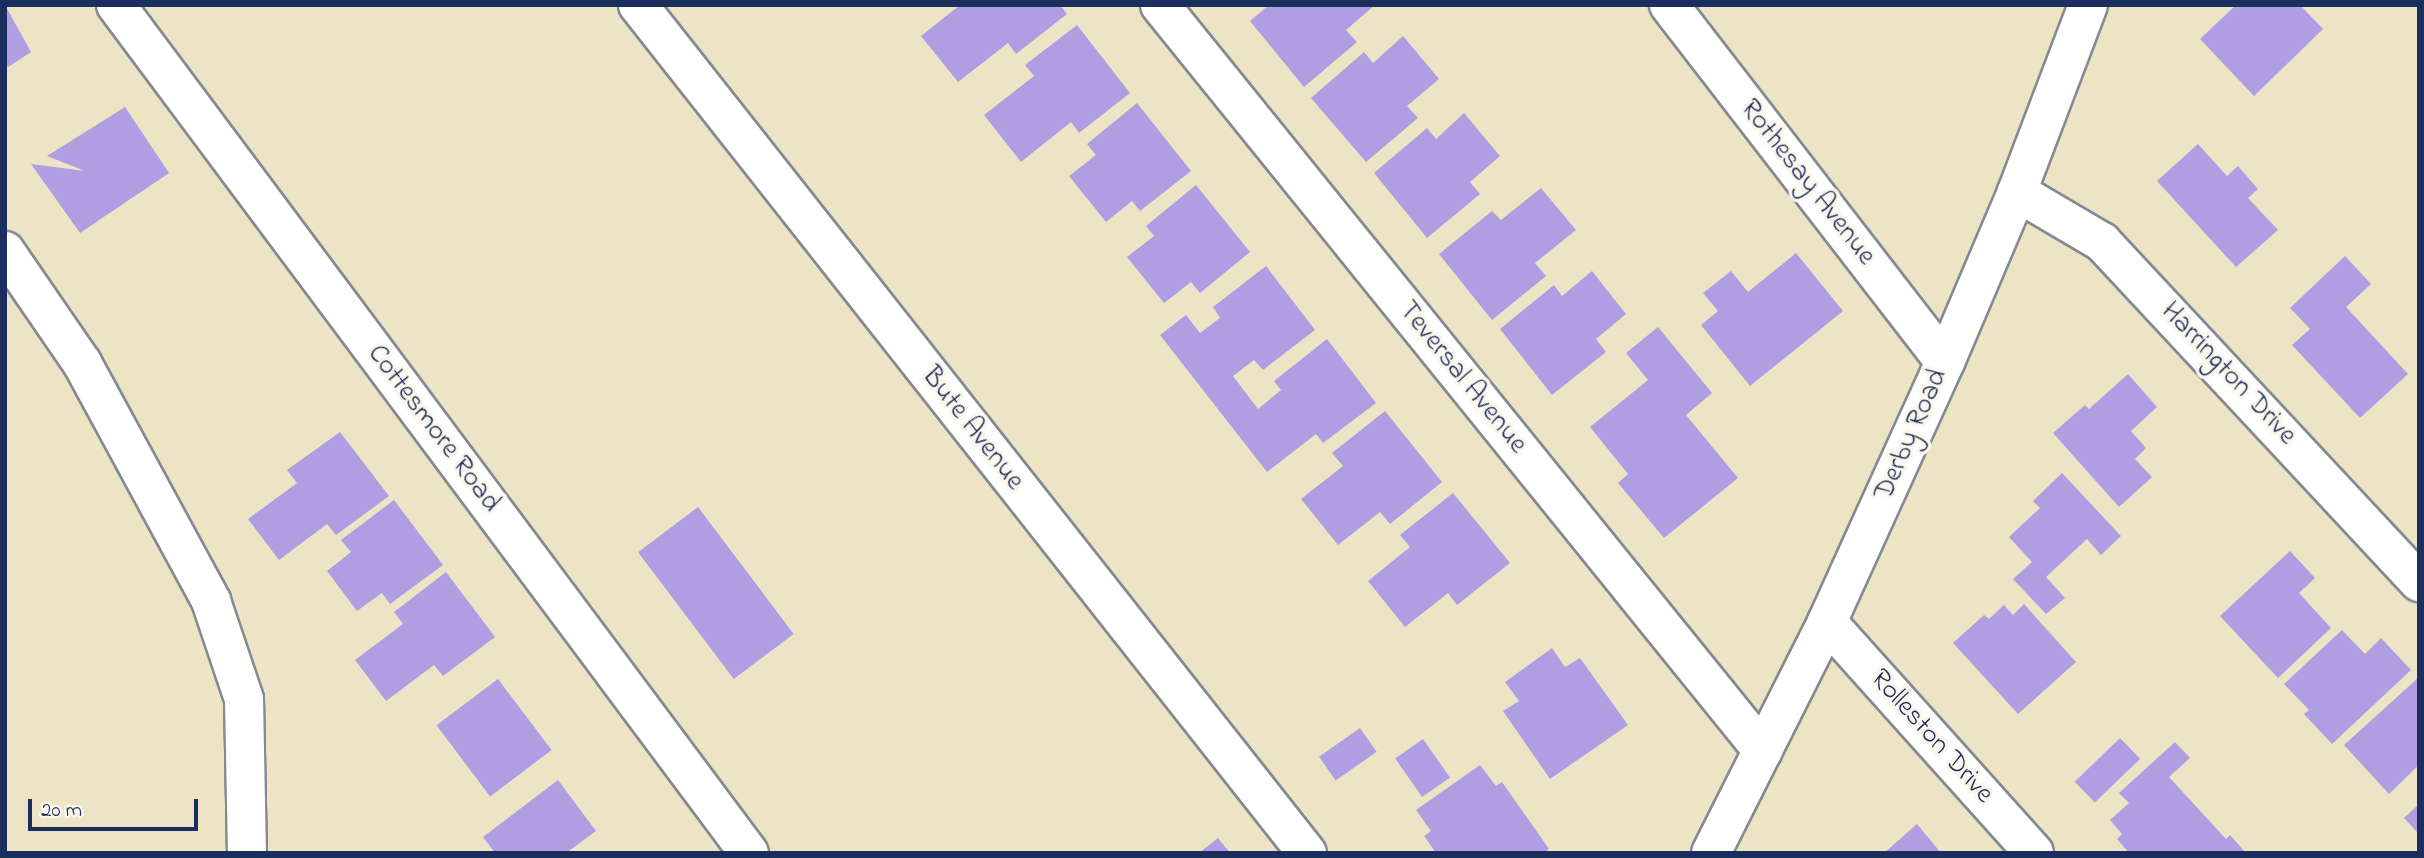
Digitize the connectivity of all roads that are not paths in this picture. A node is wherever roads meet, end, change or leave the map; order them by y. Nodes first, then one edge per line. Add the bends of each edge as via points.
1 (116, 5) edge
2 (638, 5) edge
3 (1160, 5) edge
4 (1669, 5) edge
5 (2088, 5) edge
6 (2017, 192) junction
7 (5, 251) edge
8 (1945, 362) junction
9 (2419, 582) edge
10 (1827, 622) junction
11 (1763, 751) junction
12 (247, 853) edge
13 (749, 853) edge
14 (1307, 853) edge
15 (1711, 853) edge
16 (2034, 853) edge

1 - 13 street, Cottesmore Road
2 - 14 street, Bute Avenue
3 - 11 street, Teversal Avenue
4 - 8 street, Rothesay Avenue
5 - 6 street, Derby Road
6 - 8 street, Derby Road
6 - 9 street, Harrington Drive via 2069,218 2102,242
7 - 12 street via 82,363 211,600 244,699
8 - 10 street, Derby Road
10 - 11 street, Derby Road
10 - 16 street, Rolleston Drive
11 - 15 street, Derby Road

